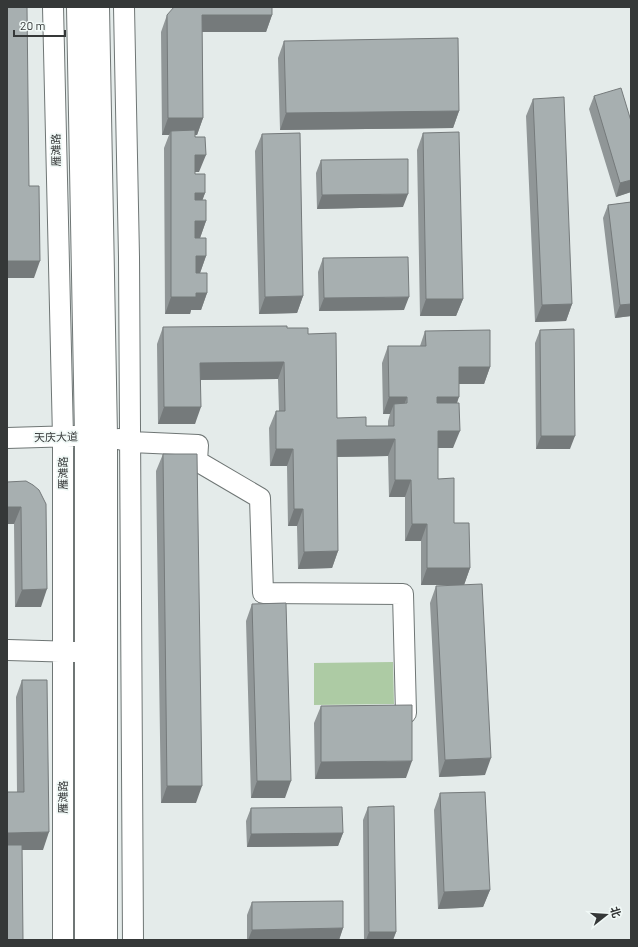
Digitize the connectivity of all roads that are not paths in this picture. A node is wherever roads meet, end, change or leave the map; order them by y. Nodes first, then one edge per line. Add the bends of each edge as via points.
1 (53, 7) edge
2 (78, 7) edge
3 (98, 7) edge
4 (124, 7) edge
5 (96, 436) junction
6 (63, 437) junction
7 (7, 438) edge
8 (130, 442) junction
9 (8, 650) dead end
10 (63, 652) junction
11 (86, 652) junction
12 (406, 713) edge
13 (63, 940) edge
14 (86, 940) edge
15 (106, 940) edge
16 (133, 940) edge

1 - 6 street, 雁滩路
2 - 5 main road, 雁滩路
3 - 5 main road, 雁滩路
4 - 8 street
5 - 6 street, 天庆大道
5 - 8 street, 天庆大道
5 - 11 main road, 雁滩路
5 - 15 main road, 雁滩路
6 - 7 street, 天庆大道
6 - 10 street, 雁滩路
8 - 12 street, 天庆大道 via 198,445 197,461 260,498 263,593 404,594
8 - 16 street
9 - 10 street
10 - 11 street
10 - 13 street, 雁滩路
11 - 14 main road, 雁滩路

